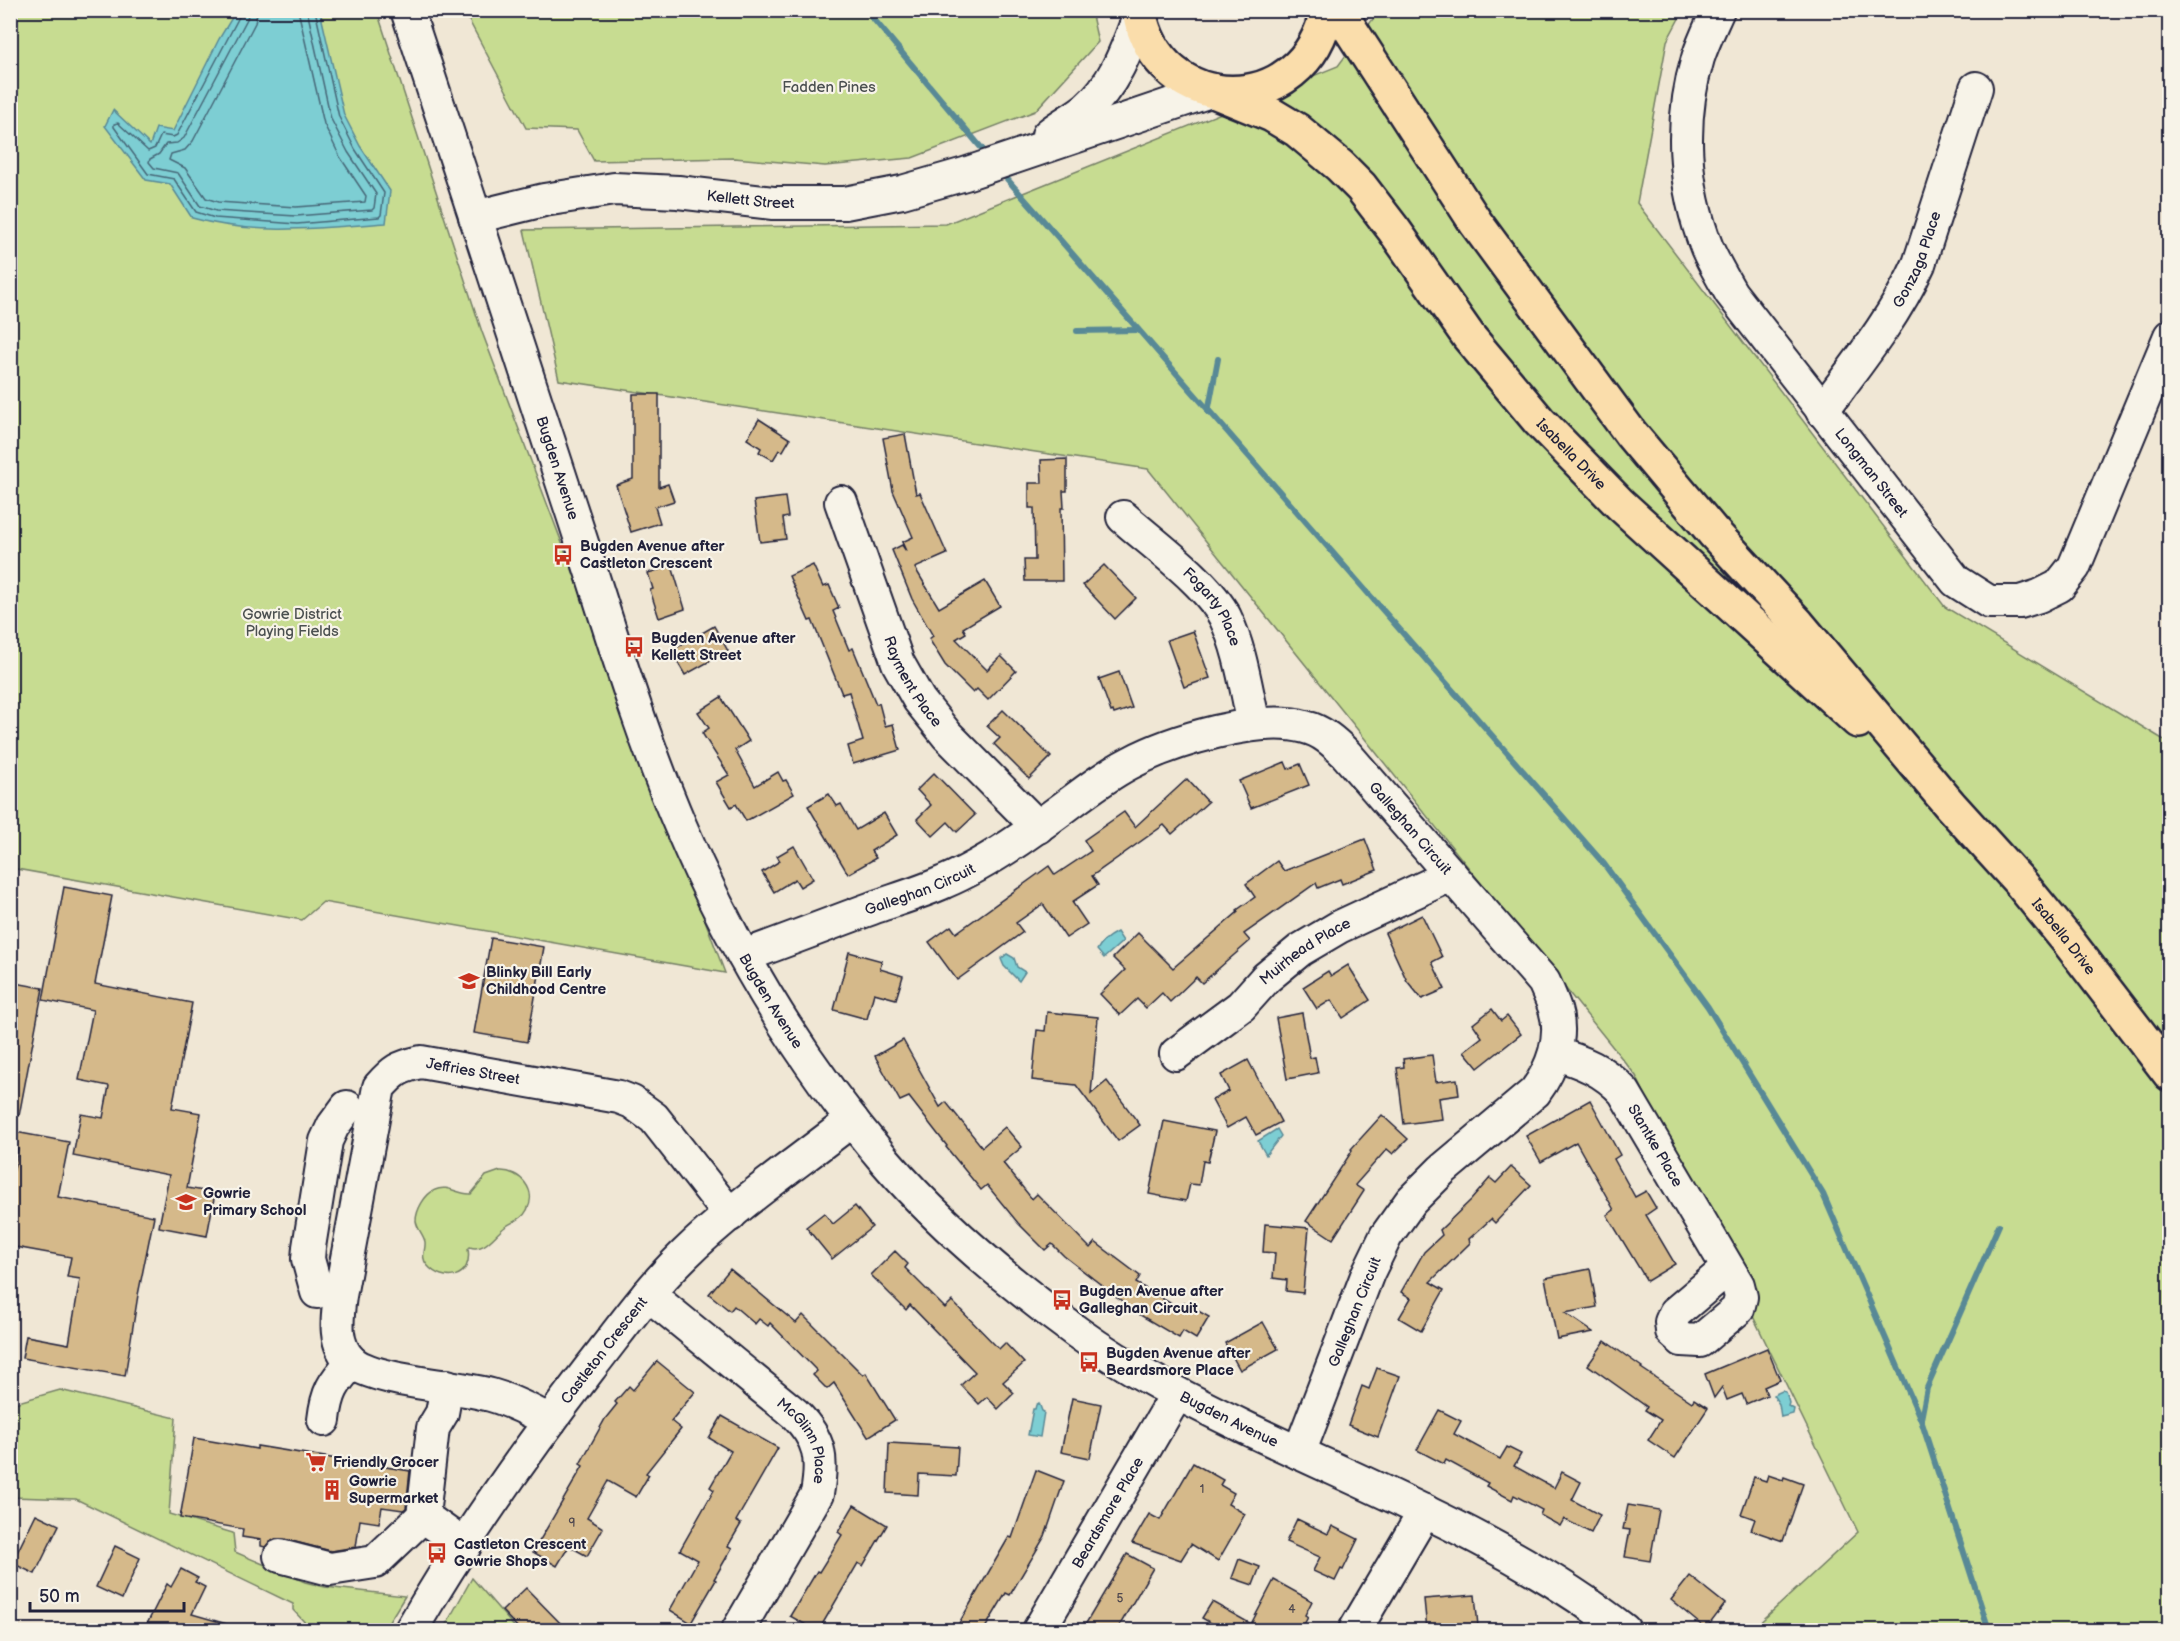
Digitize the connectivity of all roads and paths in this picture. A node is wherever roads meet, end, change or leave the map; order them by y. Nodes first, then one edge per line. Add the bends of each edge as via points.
1 (406, 10) edge
2 (1327, 10) edge
3 (1338, 10) edge
4 (1718, 10) edge
5 (1140, 12) edge
6 (1976, 88) dead end
7 (1214, 91) junction
8 (1023, 153) junction
9 (475, 217) junction
10 (2169, 336) edge
11 (2163, 370) edge
12 (1822, 411) junction
13 (841, 502) dead end
14 (1123, 517) dead end
15 (1254, 724) junction
16 (1950, 805) junction
17 (1038, 827) junction
18 (1451, 874) junction
19 (744, 956) junction
20 (1176, 1054) dead end
21 (1555, 1054) junction
22 (2169, 1074) edge
23 (347, 1107) dead end
24 (852, 1120) junction
25 (730, 1215) junction
26 (1728, 1269) dead end
27 (317, 1292) dead end
28 (648, 1294) junction
29 (352, 1362) junction
30 (447, 1386) junction
31 (1177, 1394) junction
32 (324, 1420) dead end
33 (550, 1421) junction
34 (1299, 1453) junction
35 (1425, 1511) junction
36 (423, 1516) junction
37 (465, 1545) junction
38 (280, 1556) dead end
39 (414, 1625) edge
40 (1608, 1626) edge
41 (738, 1630) edge
42 (1039, 1630) edge
43 (1355, 1630) edge

1 - 9 street, Bugden Avenue
2 - 7 main road via 1317,43 1296,70 1250,92
3 - 16 main road, Isabella Drive via 1476,224 1631,434
4 - 12 street, Longman Street via 1698,57 1688,106 1686,154 1692,202 1708,249 1731,293
5 - 7 main road, Isabella Drive via 1149,41 1164,63 1184,79
5 - 8 street, Kellett Street via 1122,62 1106,87 1086,108
6 - 12 street, Gonzaga Place via 1910,284
7 - 8 street, Kellett Street
7 - 16 main road, Isabella Drive via 1272,115 1341,166 1394,230 1469,337 1539,421 1620,504
8 - 9 street, Kellett Street via 902,192 845,203 773,203 614,189 544,200
9 - 19 street, Bugden Avenue via 662,781
10 - 11 street, Longman Street
11 - 12 street, Longman Street via 2073,567 2059,586 2020,602 1989,602 1956,581
13 - 17 street, Rayment Place via 898,663 919,700 947,735
14 - 15 street, Fogarty Place via 1204,589 1224,617
15 - 17 street, Galleghan Circuit via 1193,739 1128,763
15 - 18 street, Galleghan Circuit via 1281,722 1306,727 1329,738
16 - 22 main road, Isabella Drive via 2047,915
17 - 19 street, Galleghan Circuit via 993,857 943,882
18 - 20 street, Muirhead Place via 1339,927 1300,950 1266,978 1241,1006
18 - 21 street, Galleghan Circuit via 1544,982 1556,1010
19 - 24 street, Bugden Avenue via 794,1040
21 - 26 street, Stantke Place via 1596,1068 1624,1092
21 - 34 street, Galleghan Circuit via 1535,1092 1442,1170 1411,1201 1386,1236
23 - 27 street via 326,1142 308,1259
24 - 25 street, Castleton Crescent
24 - 31 street, Bugden Avenue via 920,1199 997,1271 1083,1337
25 - 28 street, Castleton Crescent via 682,1256
25 - 29 street, Jeffries Street via 654,1118 632,1102 421,1062 406,1065 393,1072 379,1088 372,1123 337,1320 338,1335
28 - 33 street, Castleton Crescent
28 - 41 street, McGlinn Place via 795,1414 817,1445 821,1469 817,1494
29 - 30 street via 375,1373
29 - 32 street via 333,1384
30 - 33 street via 490,1395
30 - 36 street via 442,1413 433,1428
31 - 34 street, Bugden Avenue
31 - 42 street, Beardsmore Place
33 - 37 street, Castleton Crescent
34 - 35 street, Bugden Avenue
35 - 40 street, Bugden Avenue via 1518,1560
35 - 43 street
36 - 37 street
36 - 38 street via 375,1562 330,1569
37 - 39 street, Castleton Crescent

